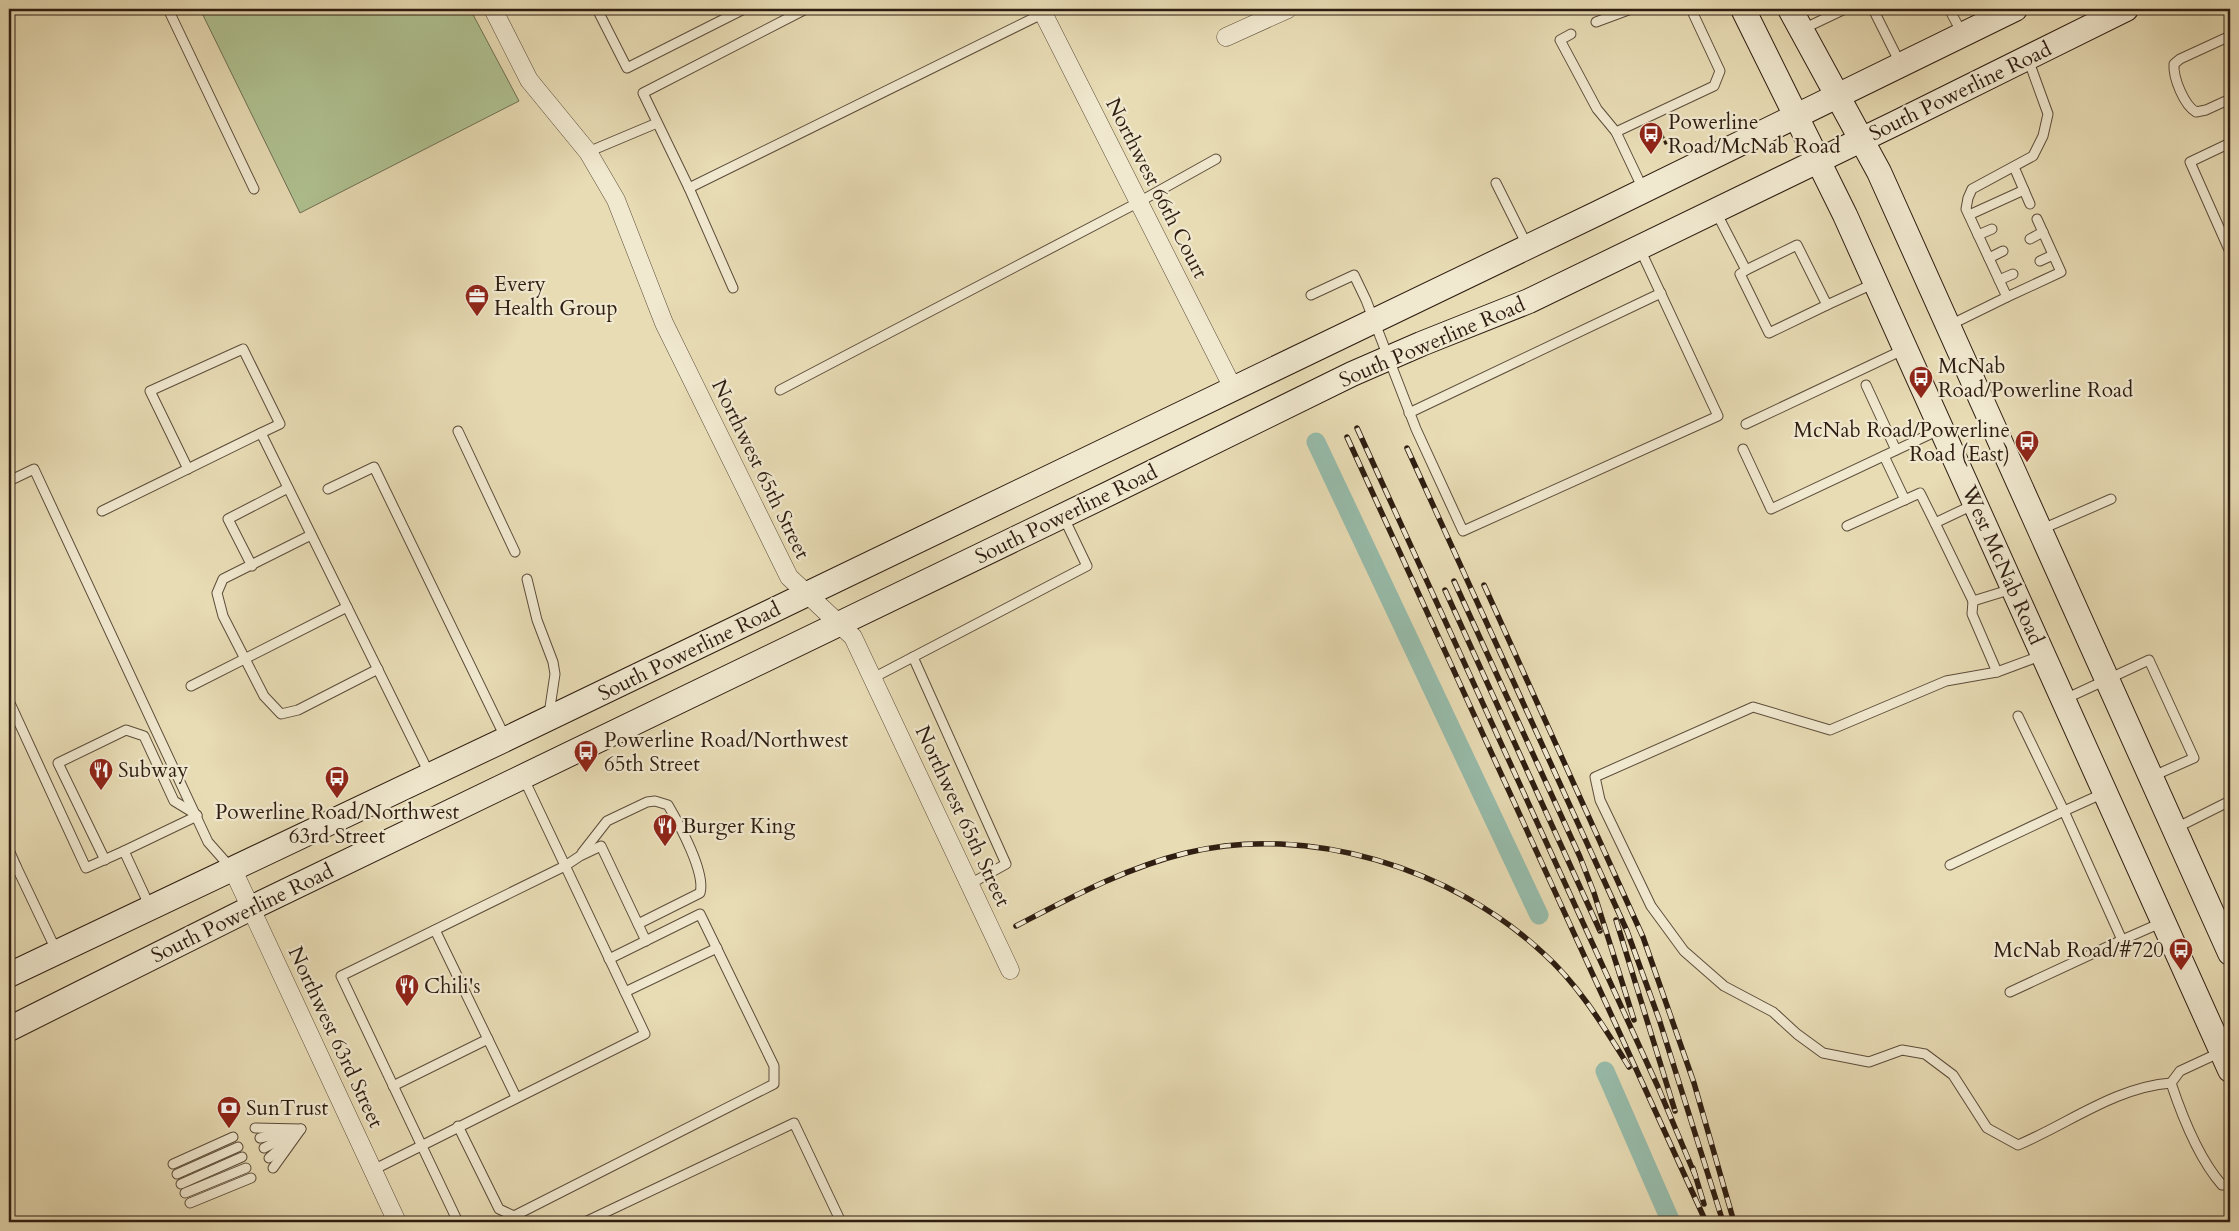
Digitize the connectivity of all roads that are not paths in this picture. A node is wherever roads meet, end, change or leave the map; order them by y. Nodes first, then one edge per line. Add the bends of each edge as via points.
1 (168, 9) edge
2 (493, 9) edge
3 (597, 9) edge
4 (744, 9) edge
5 (806, 9) edge
6 (1288, 9) edge
7 (1631, 9) edge
8 (1691, 9) edge
9 (1743, 9) edge
10 (1790, 9) edge
11 (1846, 9) edge
12 (1873, 9) edge
13 (1949, 9) edge
14 (2012, 9) edge
15 (2126, 9) edge
16 (1043, 11) edge
17 (1596, 22) dead end
18 (1800, 30) junction
19 (1571, 34) dead end
20 (1963, 36) junction
21 (2230, 36) edge
22 (1226, 37) dead end
23 (2028, 59) junction
24 (1901, 65) junction
25 (1836, 96) junction
26 (2230, 99) edge
27 (1796, 115) junction
28 (657, 123) junction
29 (1616, 132) junction
30 (1861, 140) junction
31 (2230, 143) edge
32 (588, 152) junction
33 (1216, 159) dead end
34 (1818, 160) junction
35 (2014, 167) junction
36 (1496, 183) dead end
37 (254, 188) dead end
38 (689, 188) junction
39 (1644, 190) junction
40 (2024, 190) junction
41 (1139, 202) junction
42 (2030, 204) dead end
43 (1715, 210) junction
44 (1969, 215) junction
45 (2037, 219) dead end
46 (1992, 229) dead end
47 (2043, 232) junction
48 (1978, 235) junction
49 (2030, 239) dead end
50 (1528, 246) junction
51 (1639, 247) junction
52 (2003, 251) dead end
53 (2230, 252) edge
54 (2053, 255) junction
55 (1989, 258) junction
56 (2040, 261) dead end
57 (1746, 270) junction
58 (2013, 274) dead end
59 (1999, 280) junction
60 (1876, 283) junction
61 (733, 288) dead end
62 (1661, 293) junction
63 (1312, 295) dead end
64 (2007, 297) junction
65 (1827, 305) junction
66 (1374, 320) junction
67 (1948, 326) junction
68 (1905, 349) junction
69 (1388, 357) junction
70 (1866, 385) dead end
71 (1233, 388) junction
72 (780, 390) dead end
73 (1409, 413) junction
74 (1746, 424) dead end
75 (1942, 429) junction
76 (458, 431) dead end
77 (261, 433) junction
78 (1744, 449) dead end
79 (1896, 450) junction
80 (1884, 456) junction
81 (188, 469) junction
82 (9, 481) edge
83 (288, 488) junction
84 (328, 488) dead end
85 (2110, 498) dead end
86 (1905, 500) junction
87 (1975, 504) junction
88 (102, 511) dead end
89 (1063, 516) junction
90 (1935, 524) junction
91 (1847, 526) dead end
92 (2040, 530) junction
93 (311, 535) junction
94 (515, 552) dead end
95 (252, 566) junction
96 (527, 579) dead end
97 (2014, 589) junction
98 (807, 594) junction
99 (1973, 601) junction
100 (347, 607) junction
101 (839, 623) junction
102 (2043, 655) junction
103 (913, 657) junction
104 (245, 658) junction
105 (378, 669) junction
106 (1997, 672) junction
107 (872, 678) junction
108 (2107, 679) junction
109 (191, 686) dead end
110 (2064, 700) junction
111 (9, 701) edge
112 (2018, 716) dead end
113 (549, 718) junction
114 (506, 739) junction
115 (430, 776) junction
116 (522, 776) junction
117 (2151, 777) junction
118 (2105, 792) junction
119 (2230, 801) edge
120 (2064, 811) junction
121 (197, 816) junction
122 (2174, 829) junction
123 (9, 850) edge
124 (124, 851) junction
125 (580, 856) junction
126 (105, 860) junction
127 (1950, 864) dead end
128 (565, 866) junction
129 (13, 868) edge
130 (233, 870) junction
131 (970, 884) junction
132 (150, 908) junction
133 (251, 908) junction
134 (2164, 922) junction
135 (638, 924) junction
136 (435, 930) junction
137 (2122, 940) junction
138 (646, 941) junction
139 (2228, 943) edge
140 (717, 948) junction
141 (57, 952) junction
142 (609, 959) junction
143 (1010, 970) dead end
144 (9, 975) edge
145 (625, 992) junction
146 (2010, 992) dead end
147 (9, 1029) edge
148 (488, 1039) junction
149 (2228, 1057) edge
150 (2171, 1083) junction
151 (393, 1086) junction
152 (516, 1097) junction
153 (458, 1126) junction
154 (255, 1128) dead end
155 (301, 1129) junction
156 (233, 1137) dead end
157 (260, 1138) dead end
158 (421, 1145) junction
159 (238, 1147) dead end
160 (264, 1148) dead end
161 (242, 1158) dead end
162 (269, 1158) dead end
163 (172, 1164) dead end
164 (246, 1168) dead end
165 (273, 1168) dead end
166 (373, 1170) junction
167 (177, 1174) dead end
168 (251, 1178) dead end
169 (181, 1184) dead end
170 (2230, 1185) edge
171 (185, 1194) dead end
172 (190, 1203) dead end
173 (397, 1222) edge
174 (458, 1222) edge
175 (585, 1222) edge
176 (841, 1222) edge

1 - 37 lane
2 - 32 street, Northwest 65th Street via 530,80
3 - 4 lane via 627,68
5 - 28 lane via 643,93
6 - 22 street
7 - 17 lane
8 - 29 lane via 1720,71 1714,86
9 - 27 main road, West McNab Road
10 - 18 main road
11 - 18 lane
12 - 24 lane
13 - 20 lane
14 - 20 main road, South Powerline Road
15 - 23 main road, South Powerline Road
16 - 38 lane
16 - 41 street, Northwest 66th Court
18 - 25 main road
19 - 29 lane via 1560,40 1597,109
20 - 24 main road, South Powerline Road
21 - 26 lane via 2174,64 2174,73 2189,108 2196,112 2206,110
23 - 30 main road, South Powerline Road
23 - 35 lane via 2048,114 2043,136 2033,156
24 - 25 main road, South Powerline Road
25 - 27 main road, South Powerline Road
25 - 30 main road
27 - 34 main road, West McNab Road
27 - 39 main road, South Powerline Road
28 - 32 lane
28 - 38 lane
29 - 39 lane
30 - 34 main road, South Powerline Road
30 - 67 main road via 1879,172
31 - 53 lane via 2190,162
32 - 98 street, Northwest 65th Street via 616,200 664,323 785,568
33 - 41 lane
34 - 43 main road, South Powerline Road
34 - 60 main road, West McNab Road
35 - 40 lane
35 - 44 lane via 1972,189 1966,210
36 - 50 lane
38 - 61 lane
39 - 50 main road, South Powerline Road
40 - 42 lane
40 - 44 lane
41 - 71 street, Northwest 66th Court
41 - 72 lane
43 - 51 main road, South Powerline Road
43 - 57 lane
44 - 48 lane
45 - 47 lane
46 - 48 lane
47 - 49 lane
47 - 54 lane
48 - 55 lane
50 - 66 main road, South Powerline Road
51 - 62 lane
51 - 69 main road, South Powerline Road via 1500,314
52 - 55 lane
54 - 56 lane
54 - 64 lane via 2061,272
55 - 59 lane
57 - 65 lane via 1797,245
57 - 65 lane via 1740,274 1769,333
58 - 59 lane
59 - 64 lane
60 - 65 lane
60 - 68 main road, West McNab Road
62 - 73 lane
62 - 73 lane via 1718,416 1464,531
63 - 66 lane via 1354,275
64 - 67 lane
66 - 69 lane
66 - 71 main road, South Powerline Road
67 - 92 main road
68 - 74 lane
68 - 75 main road, West McNab Road
69 - 73 lane
69 - 89 main road, South Powerline Road
70 - 79 lane
71 - 98 main road, South Powerline Road
75 - 79 lane
75 - 87 main road, West McNab Road
76 - 94 lane
77 - 81 lane
77 - 81 lane via 280,424 243,349 150,391
77 - 83 lane
78 - 80 lane via 1771,509
79 - 80 lane
80 - 86 lane
81 - 88 lane
82 - 121 lane via 34,469
83 - 93 lane
83 - 95 lane via 228,519
84 - 114 lane via 374,467
85 - 92 lane
86 - 90 lane via 1920,493
86 - 91 lane
87 - 90 lane
87 - 97 main road, West McNab Road
89 - 101 main road, South Powerline Road
89 - 103 lane via 1087,566
90 - 99 lane
92 - 108 main road
93 - 95 lane
93 - 100 lane
95 - 104 lane via 223,579 217,593 223,616
96 - 113 lane via 537,620 553,662
97 - 99 lane
97 - 102 main road, West McNab Road
98 - 101 street, Northwest 65th Street
98 - 113 main road, South Powerline Road
99 - 106 lane via 1972,614
100 - 104 lane
100 - 105 lane
101 - 107 street, Northwest 65th Street via 853,637
101 - 116 main road, South Powerline Road
102 - 106 lane
102 - 110 main road, West McNab Road
103 - 107 lane
103 - 131 lane via 1006,864
104 - 105 lane via 264,696 281,714 298,710
104 - 109 lane
105 - 115 lane
106 - 150 lane via 1946,681 1830,730 1753,706 1595,777 1600,800 1651,906 1684,952 1724,986 1774,1012 1822,1053 1869,1062 1902,1050 1925,1054 1953,1075 1986,1128 2018,1145 2081,1113 2150,1085
107 - 131 street, Northwest 65th Street
108 - 110 lane
108 - 117 main road
108 - 117 lane via 2150,660 2194,758
110 - 118 main road, West McNab Road
111 - 126 lane via 86,868
112 - 120 lane
113 - 114 main road, South Powerline Road
114 - 115 main road, South Powerline Road
115 - 130 main road, South Powerline Road
116 - 128 lane
116 - 133 main road, South Powerline Road
117 - 122 main road
118 - 120 lane
118 - 134 main road, West McNab Road
119 - 122 lane
120 - 127 lane
120 - 137 lane
121 - 124 lane
121 - 126 lane via 174,801 144,736 126,730 58,763
121 - 130 lane via 208,842
122 - 139 main road
123 - 129 lane
124 - 126 lane
124 - 132 lane
125 - 128 lane
125 - 135 lane via 601,846
125 - 135 lane via 607,821 646,802 668,805 700,874 702,886 700,893
128 - 136 lane
128 - 142 lane
129 - 141 lane
130 - 132 main road, South Powerline Road
130 - 133 street, Northwest 63rd Street
131 - 143 street, Northwest 65th Street
132 - 141 main road, South Powerline Road
133 - 147 main road, South Powerline Road
133 - 166 street, Northwest 63rd Street
134 - 137 lane
134 - 149 main road, West McNab Road
135 - 138 lane
136 - 148 lane
136 - 151 lane via 341,976
137 - 146 lane
138 - 140 lane via 700,914
138 - 142 lane
140 - 145 lane
140 - 153 lane via 774,1066 774,1084 514,1216 499,1209
141 - 144 main road, South Powerline Road
142 - 145 lane
145 - 152 lane via 645,1034
148 - 151 lane
148 - 152 lane
149 - 150 lane via 2180,1071
150 - 170 lane via 2212,1173 2222,1185
151 - 158 lane
152 - 153 lane
153 - 158 lane
154 - 155 lane
155 - 157 lane
155 - 160 lane
155 - 162 lane
155 - 165 lane
156 - 163 lane
158 - 166 lane
158 - 174 lane
159 - 167 lane
161 - 169 lane
164 - 171 lane
166 - 173 street, Northwest 63rd Street
168 - 172 lane
175 - 176 lane via 794,1123

